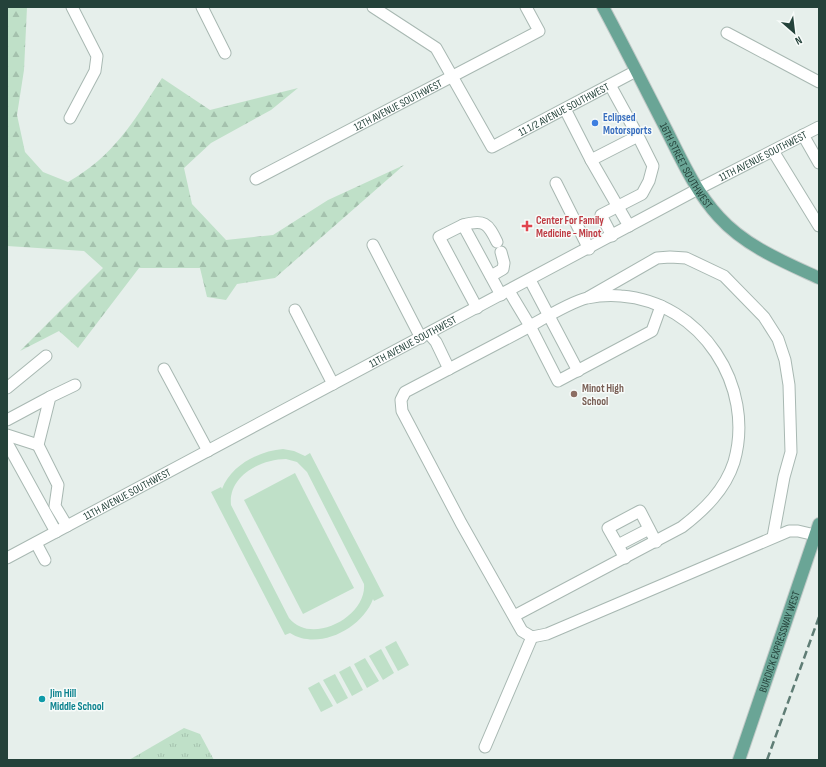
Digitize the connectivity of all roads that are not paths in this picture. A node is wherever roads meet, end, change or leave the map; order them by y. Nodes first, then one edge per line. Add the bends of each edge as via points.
1 (72, 7) edge
2 (202, 7) edge
3 (373, 7) edge
4 (526, 7) edge
5 (603, 7) edge
6 (727, 33) dead end
7 (225, 53) dead end
8 (636, 70) junction
9 (452, 76) junction
10 (819, 82) edge
11 (610, 85) junction
12 (565, 109) junction
13 (70, 118) dead end
14 (819, 126) edge
15 (804, 134) junction
16 (638, 136) junction
17 (773, 151) junction
18 (591, 160) junction
19 (819, 163) edge
20 (256, 178) dead end
21 (556, 183) dead end
22 (698, 189) junction
23 (619, 206) junction
24 (463, 225) junction
25 (629, 226) junction
26 (819, 226) edge
27 (612, 236) junction
28 (373, 245) dead end
29 (589, 249) junction
30 (491, 276) junction
31 (819, 278) edge
32 (530, 280) junction
33 (505, 293) junction
34 (587, 298) junction
35 (661, 306) junction
36 (477, 308) junction
37 (295, 310) dead end
38 (550, 315) junction
39 (530, 326) junction
40 (425, 336) junction
41 (46, 356) dead end
42 (449, 369) junction
43 (164, 370) dead end
44 (578, 371) junction
45 (333, 384) junction
46 (75, 385) dead end
47 (7, 388) edge
48 (50, 397) junction
49 (7, 420) edge
50 (7, 435) edge
51 (7, 442) edge
52 (38, 445) junction
53 (208, 451) junction
54 (67, 526) junction
55 (649, 529) junction
56 (817, 530) edge
57 (56, 532) junction
58 (773, 537) junction
59 (656, 542) junction
60 (36, 543) junction
61 (618, 545) junction
62 (7, 558) edge
63 (625, 558) junction
64 (45, 560) dead end
65 (514, 616) junction
66 (532, 638) junction
67 (485, 747) dead end
68 (739, 760) edge

1 - 13 street via 97,56 95,71
2 - 7 street
3 - 9 street via 436,48
4 - 9 street, 12TH AVENUE SOUTHWEST via 539,31
5 - 8 main road, 16TH STREET SOUTHWEST
6 - 10 street
8 - 11 street, 11 1/2 AVENUE SOUTHWEST
8 - 22 main road, 16TH STREET SOUTHWEST
9 - 12 street, 11 1/2 AVENUE SOUTHWEST via 492,147
9 - 20 street, 12TH AVENUE SOUTHWEST
11 - 12 street, 11 1/2 AVENUE SOUTHWEST
11 - 16 street
12 - 18 street
14 - 15 street, 11TH AVENUE SOUTHWEST
15 - 17 street, 11TH AVENUE SOUTHWEST
15 - 19 street
16 - 18 street
16 - 23 street via 653,166 649,181 642,194
17 - 22 street, 11TH AVENUE SOUTHWEST
17 - 26 street
18 - 23 street
21 - 29 street
22 - 25 street, 11TH AVENUE SOUTHWEST
22 - 31 main road, 16TH STREET SOUTHWEST via 719,217 753,245
23 - 25 street
23 - 27 street via 601,216
24 - 30 street
24 - 30 street via 482,222 492,232 504,263 503,269
24 - 36 street via 439,237
25 - 27 street, 11TH AVENUE SOUTHWEST
27 - 29 street, 11TH AVENUE SOUTHWEST
28 - 40 street
29 - 32 street, 11TH AVENUE SOUTHWEST
30 - 33 street
32 - 33 street, 11TH AVENUE SOUTHWEST
32 - 38 street
33 - 36 street, 11TH AVENUE SOUTHWEST
33 - 39 street
34 - 35 street via 620,296
34 - 38 street
34 - 58 street via 647,263 670,256 696,262 724,276 764,317 778,339 789,385 791,452
35 - 44 street via 652,331
35 - 59 street via 690,324 721,359 731,380 738,406 739,437 733,463 713,500 688,522
36 - 40 street, 11TH AVENUE SOUTHWEST
37 - 45 street
38 - 39 street
38 - 44 street
39 - 42 street
39 - 44 street via 558,381
40 - 42 street via 436,342
40 - 45 street, 11TH AVENUE SOUTHWEST
41 - 47 street
42 - 65 street via 404,392 401,400 402,411
43 - 53 street
45 - 53 street, 11TH AVENUE SOUTHWEST
46 - 48 street
48 - 49 street
48 - 52 street
50 - 52 street
51 - 57 street
52 - 54 street via 58,484 55,506
53 - 54 street, 11TH AVENUE SOUTHWEST
54 - 57 street, 11TH AVENUE SOUTHWEST
55 - 59 street
55 - 61 street
55 - 61 street via 640,511 608,528
56 - 58 street via 789,531
56 - 68 main road, BURDICK EXPRESSWAY WEST
57 - 60 street, 11TH AVENUE SOUTHWEST
58 - 66 street via 569,625
59 - 63 street
60 - 62 street, 11TH AVENUE SOUTHWEST
60 - 64 street
61 - 63 street
63 - 65 street
65 - 66 street via 522,631
66 - 67 street

